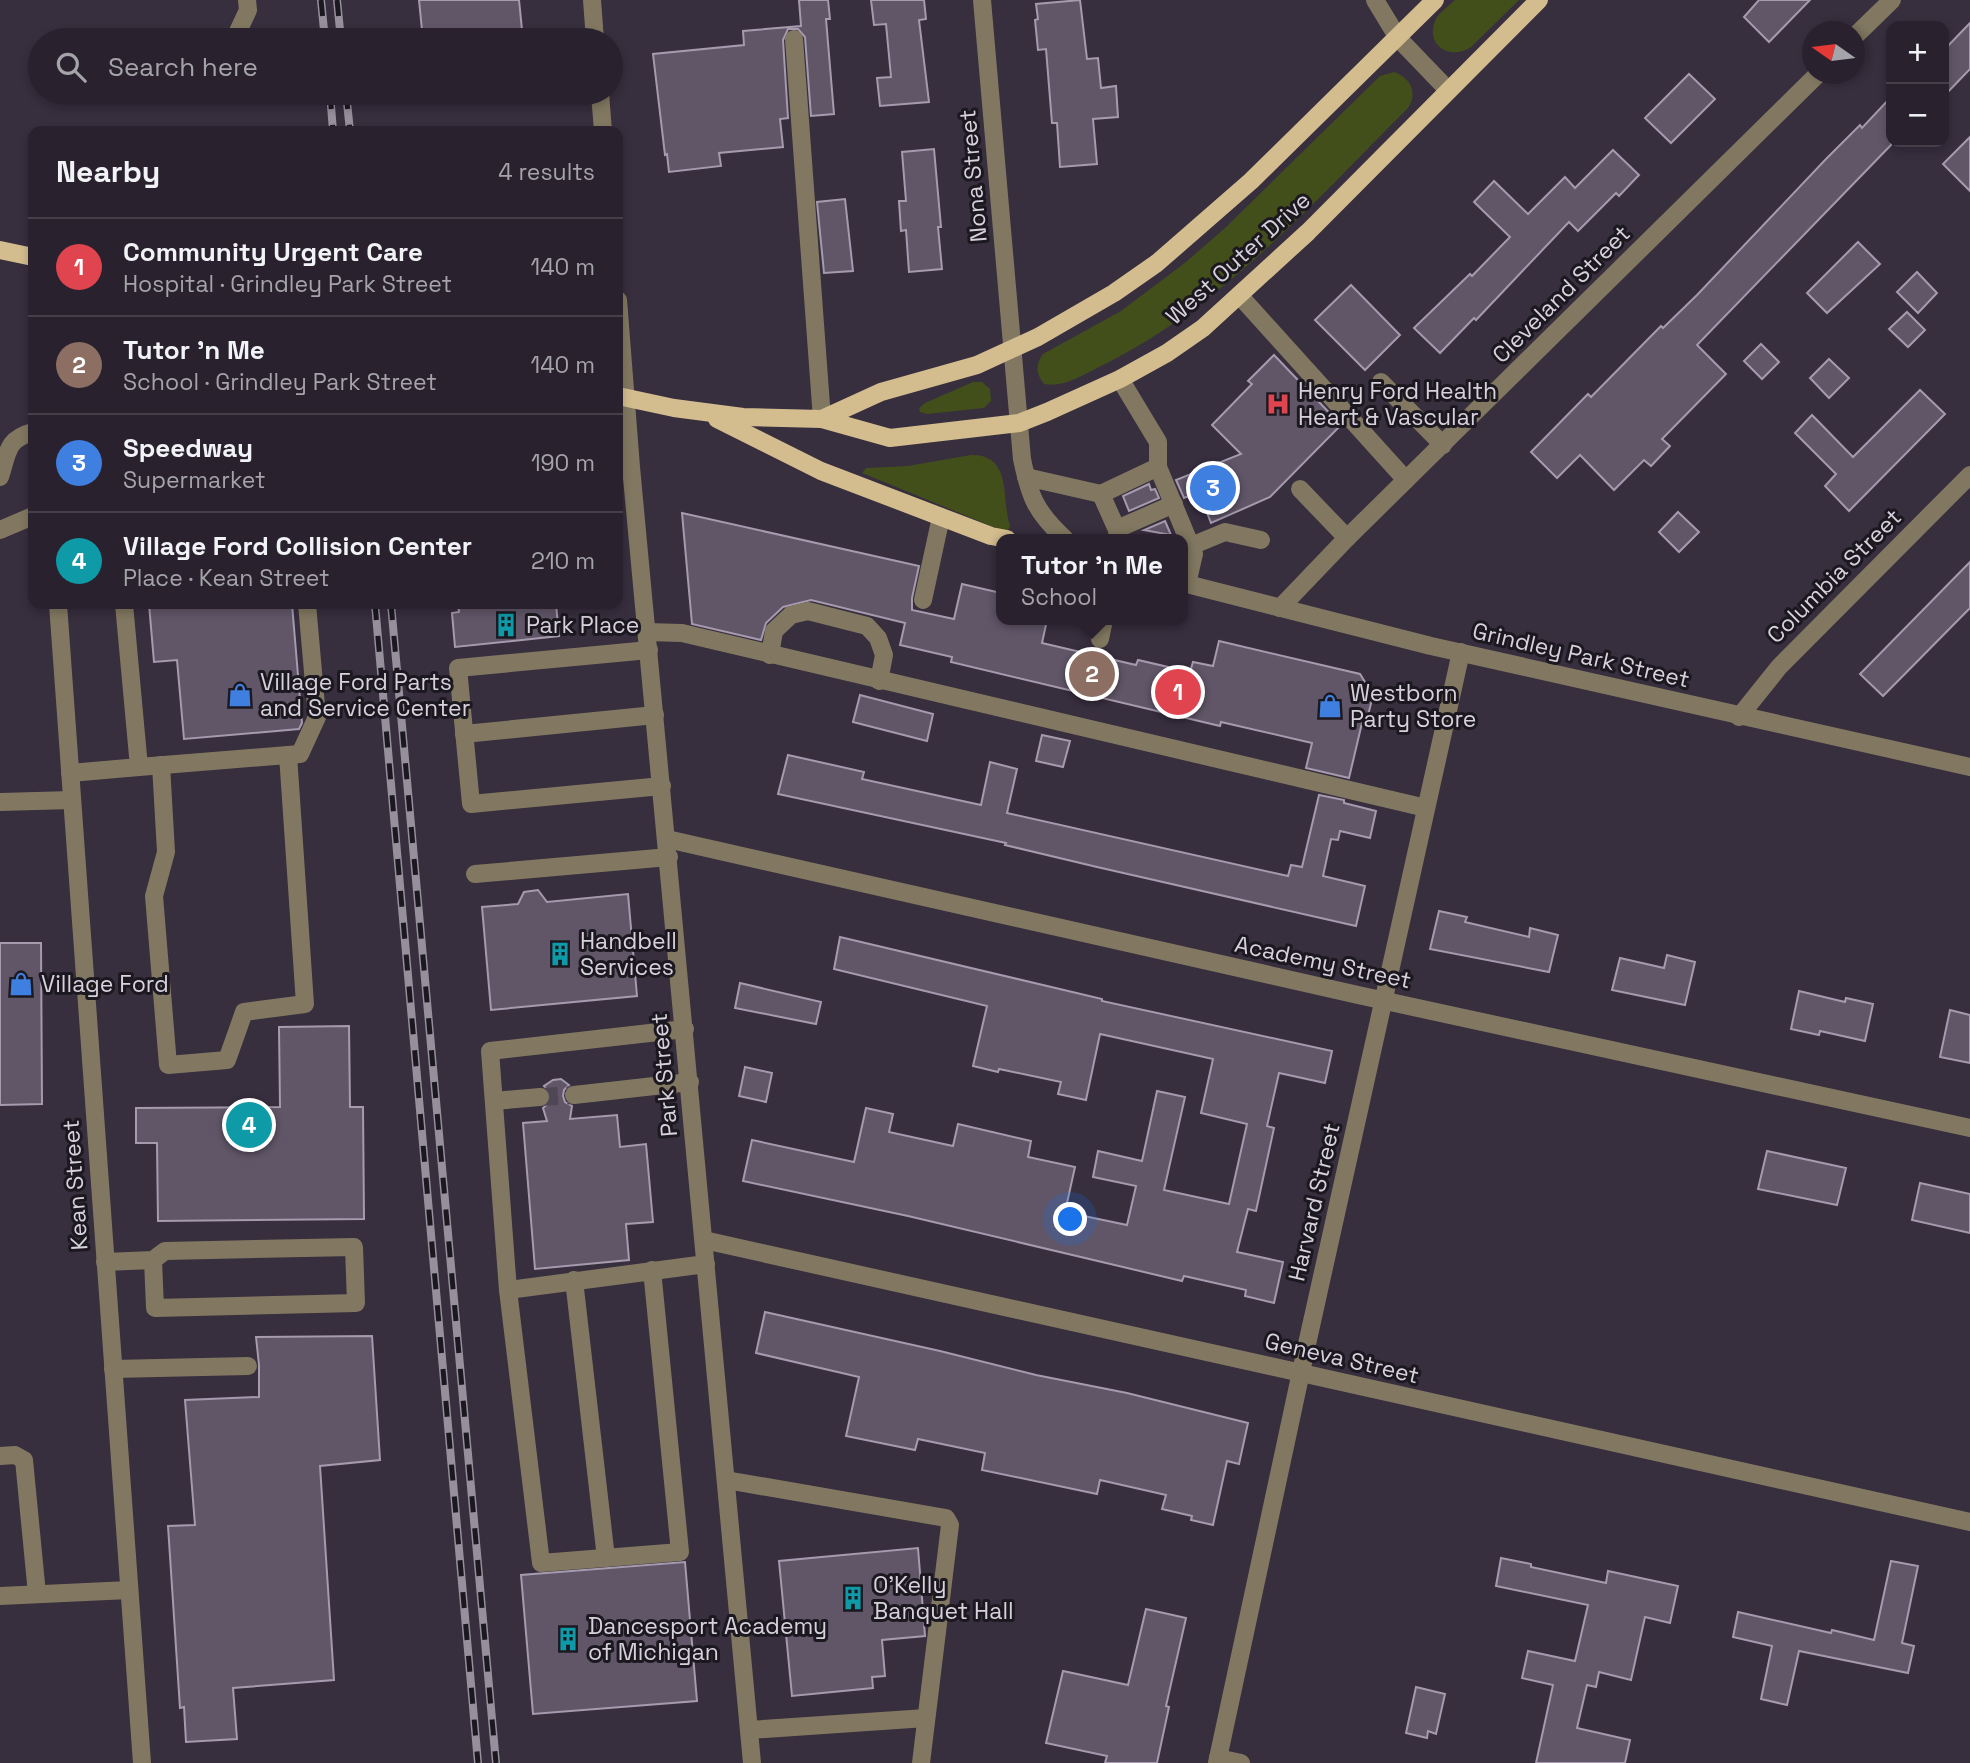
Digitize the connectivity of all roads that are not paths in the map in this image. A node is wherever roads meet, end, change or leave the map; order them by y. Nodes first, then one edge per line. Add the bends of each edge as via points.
1 (247, 0) edge
2 (592, 0) edge
3 (982, 0) edge
4 (1376, 0) edge
5 (1435, 0) edge
6 (1539, 0) edge
7 (1892, 0) edge
8 (1865, 26) edge
9 (240, 28) edge
10 (594, 28) edge
11 (1398, 38) junction
12 (794, 39) dead end
13 (1808, 84) edge
14 (1448, 90) junction
15 (601, 105) edge
16 (603, 126) edge
17 (0, 250) edge
18 (28, 256) edge
19 (1239, 295) junction
20 (1013, 349) junction
21 (1120, 379) junction
22 (1381, 382) dead end
23 (623, 397) edge
24 (705, 413) junction
25 (623, 415) edge
26 (822, 419) junction
27 (1019, 422) junction
28 (26, 434) edge
29 (0, 438) edge
30 (1443, 444) junction
31 (1158, 467) junction
32 (1970, 475) edge
33 (0, 477) edge
34 (1026, 477) junction
35 (1406, 480) junction
36 (1300, 489) dead end
37 (1101, 494) junction
38 (1174, 504) junction
39 (941, 517) junction
40 (28, 518) edge
41 (0, 530) edge
42 (1060, 534) edge
43 (1117, 534) edge
44 (1186, 534) edge
45 (996, 535) edge
46 (1347, 538) junction
47 (1188, 539) edge
48 (1261, 540) dead end
49 (1191, 546) junction
50 (1188, 574) edge
51 (1188, 585) edge
52 (923, 600) dead end
53 (1280, 608) junction
54 (58, 609) edge
55 (124, 609) edge
56 (307, 609) edge
57 (1103, 625) edge
58 (1100, 639) dead end
59 (648, 641) junction
60 (1461, 652) junction
61 (770, 655) junction
62 (879, 681) junction
63 (655, 715) junction
64 (1739, 717) junction
65 (464, 734) junction
66 (288, 755) junction
67 (161, 765) junction
68 (139, 767) junction
69 (1970, 768) edge
70 (70, 773) junction
71 (662, 786) junction
72 (72, 800) junction
73 (0, 802) edge
74 (1426, 808) junction
75 (667, 839) junction
76 (669, 857) junction
77 (475, 874) dead end
78 (1384, 1001) junction
79 (685, 1029) junction
80 (690, 1082) junction
81 (574, 1095) tunnel mouth
82 (540, 1097) tunnel mouth
83 (494, 1101) junction
84 (1970, 1128) edge
85 (704, 1240) junction
86 (153, 1260) junction
87 (106, 1262) junction
88 (706, 1264) junction
89 (653, 1270) junction
90 (573, 1280) junction
91 (508, 1290) junction
92 (248, 1366) dead end
93 (113, 1369) junction
94 (1301, 1374) junction
95 (0, 1456) edge
96 (726, 1480) junction
97 (1970, 1522) edge
98 (606, 1559) junction
99 (129, 1590) junction
100 (37, 1594) junction
101 (0, 1597) edge
102 (926, 1718) junction
103 (749, 1730) junction
104 (1217, 1761) edge
105 (142, 1763) edge
106 (752, 1763) edge
107 (921, 1763) edge
108 (1241, 1763) edge

1 - 9 street via 248,10
2 - 10 street
3 - 20 street, Nona Street
4 - 11 street
5 - 11 main road, West Outer Drive
6 - 14 main road, West Outer Drive
7 - 8 street
11 - 14 street
11 - 20 main road, West Outer Drive via 1251,181 1157,263 1077,316
12 - 26 street
13 - 30 street, Cleveland Street
14 - 19 main road, West Outer Drive
15 - 16 street
17 - 18 main road
19 - 21 main road, West Outer Drive via 1203,328
19 - 35 street
20 - 26 main road, West Outer Drive via 977,365 881,392
20 - 27 street
21 - 27 main road, West Outer Drive
21 - 31 street via 1158,442
22 - 30 street
23 - 24 main road, West Outer Drive
24 - 26 main road, West Outer Drive
24 - 39 main road via 821,471
25 - 59 street, Park Street
26 - 27 main road, West Outer Drive via 890,438
27 - 34 street
28 - 29 street
28 - 33 street via 12,441
30 - 35 street, Cleveland Street
31 - 37 street
31 - 38 street
32 - 64 street, Columbia Street via 1779,667
34 - 37 street
34 - 42 street via 1028,491 1044,519
35 - 46 street, Cleveland Street
36 - 46 street
37 - 43 street
38 - 43 street
38 - 44 street
39 - 45 main road
39 - 52 street
40 - 41 street
46 - 53 street, Cleveland Street
47 - 49 street
48 - 49 street via 1225,532
49 - 50 street via 1194,554
51 - 53 street, Grindley Park Street
53 - 60 street, Grindley Park Street
54 - 70 street, Kean Street
55 - 68 street
56 - 66 street via 317,717 300,754
57 - 58 street
59 - 61 street via 681,633
59 - 63 street, Park Street
59 - 65 street via 458,668
60 - 64 street, Grindley Park Street
60 - 74 street, Harvard Street
61 - 62 street
61 - 62 street via 774,631 791,615 808,611 867,625 884,655
62 - 74 street
63 - 65 street
63 - 71 street, Park Street
64 - 69 street, Grindley Park Street
65 - 71 street via 471,804
66 - 67 street
66 - 67 street via 304,1004 244,1012 227,1060 168,1065 154,896 166,852
67 - 68 street
68 - 70 street
70 - 72 street, Kean Street
71 - 75 street, Park Street
72 - 73 street
72 - 87 street, Kean Street
74 - 78 street, Harvard Street
75 - 76 street, Park Street
75 - 78 street, Academy Street
76 - 77 street
76 - 79 street, Park Street
78 - 84 street, Academy Street
78 - 94 street, Harvard Street
79 - 80 street, Park Street
79 - 83 street via 490,1051
80 - 81 street
80 - 85 street, Park Street
82 - 83 street
83 - 91 street
85 - 88 street, Park Street
85 - 94 street, Geneva Street
86 - 86 street via 155,1308 356,1303 354,1247 165,1251
86 - 87 street
87 - 93 street, Kean Street
88 - 89 street
88 - 96 street, Park Street
89 - 90 street
89 - 98 street via 680,1552
90 - 91 street
90 - 98 street
91 - 98 street via 541,1563
92 - 93 street
93 - 99 street, Kean Street
94 - 97 street, Geneva Street
94 - 104 street, Harvard Street
95 - 100 street via 24,1460
96 - 102 street via 946,1518 950,1525
96 - 103 street, Park Street
99 - 100 street
99 - 105 street, Kean Street
100 - 101 street
102 - 103 street
102 - 107 street
103 - 106 street, Park Street
104 - 108 street

